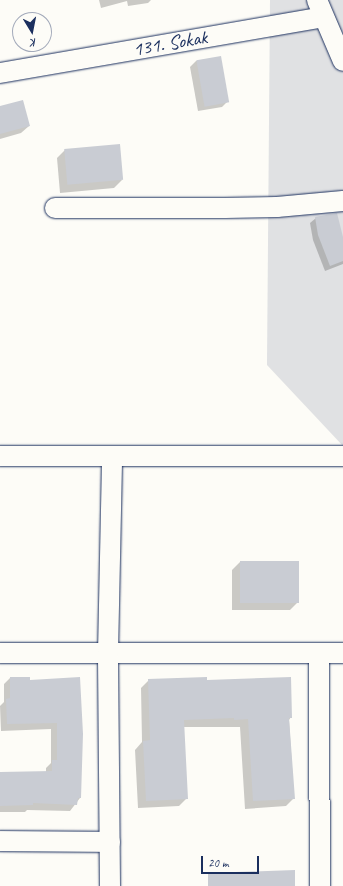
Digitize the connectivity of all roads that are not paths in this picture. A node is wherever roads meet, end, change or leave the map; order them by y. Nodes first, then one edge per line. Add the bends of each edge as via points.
1 (320, 8) edge
2 (343, 61) edge
3 (0, 73) edge
4 (343, 201) edge
5 (54, 208) dead end
6 (0, 456) edge
7 (112, 456) junction
8 (343, 456) edge
9 (0, 653) edge
10 (108, 653) junction
11 (319, 653) junction
12 (343, 653) edge
13 (0, 840) edge
14 (110, 842) junction
15 (110, 886) edge
16 (320, 886) edge

1 - 2 street
1 - 3 street, 131. Sokak
4 - 5 street via 255,207
6 - 7 street
7 - 8 street
7 - 10 street
9 - 10 street
10 - 11 street
10 - 14 street
11 - 12 street
11 - 16 street
13 - 14 street
14 - 15 street

